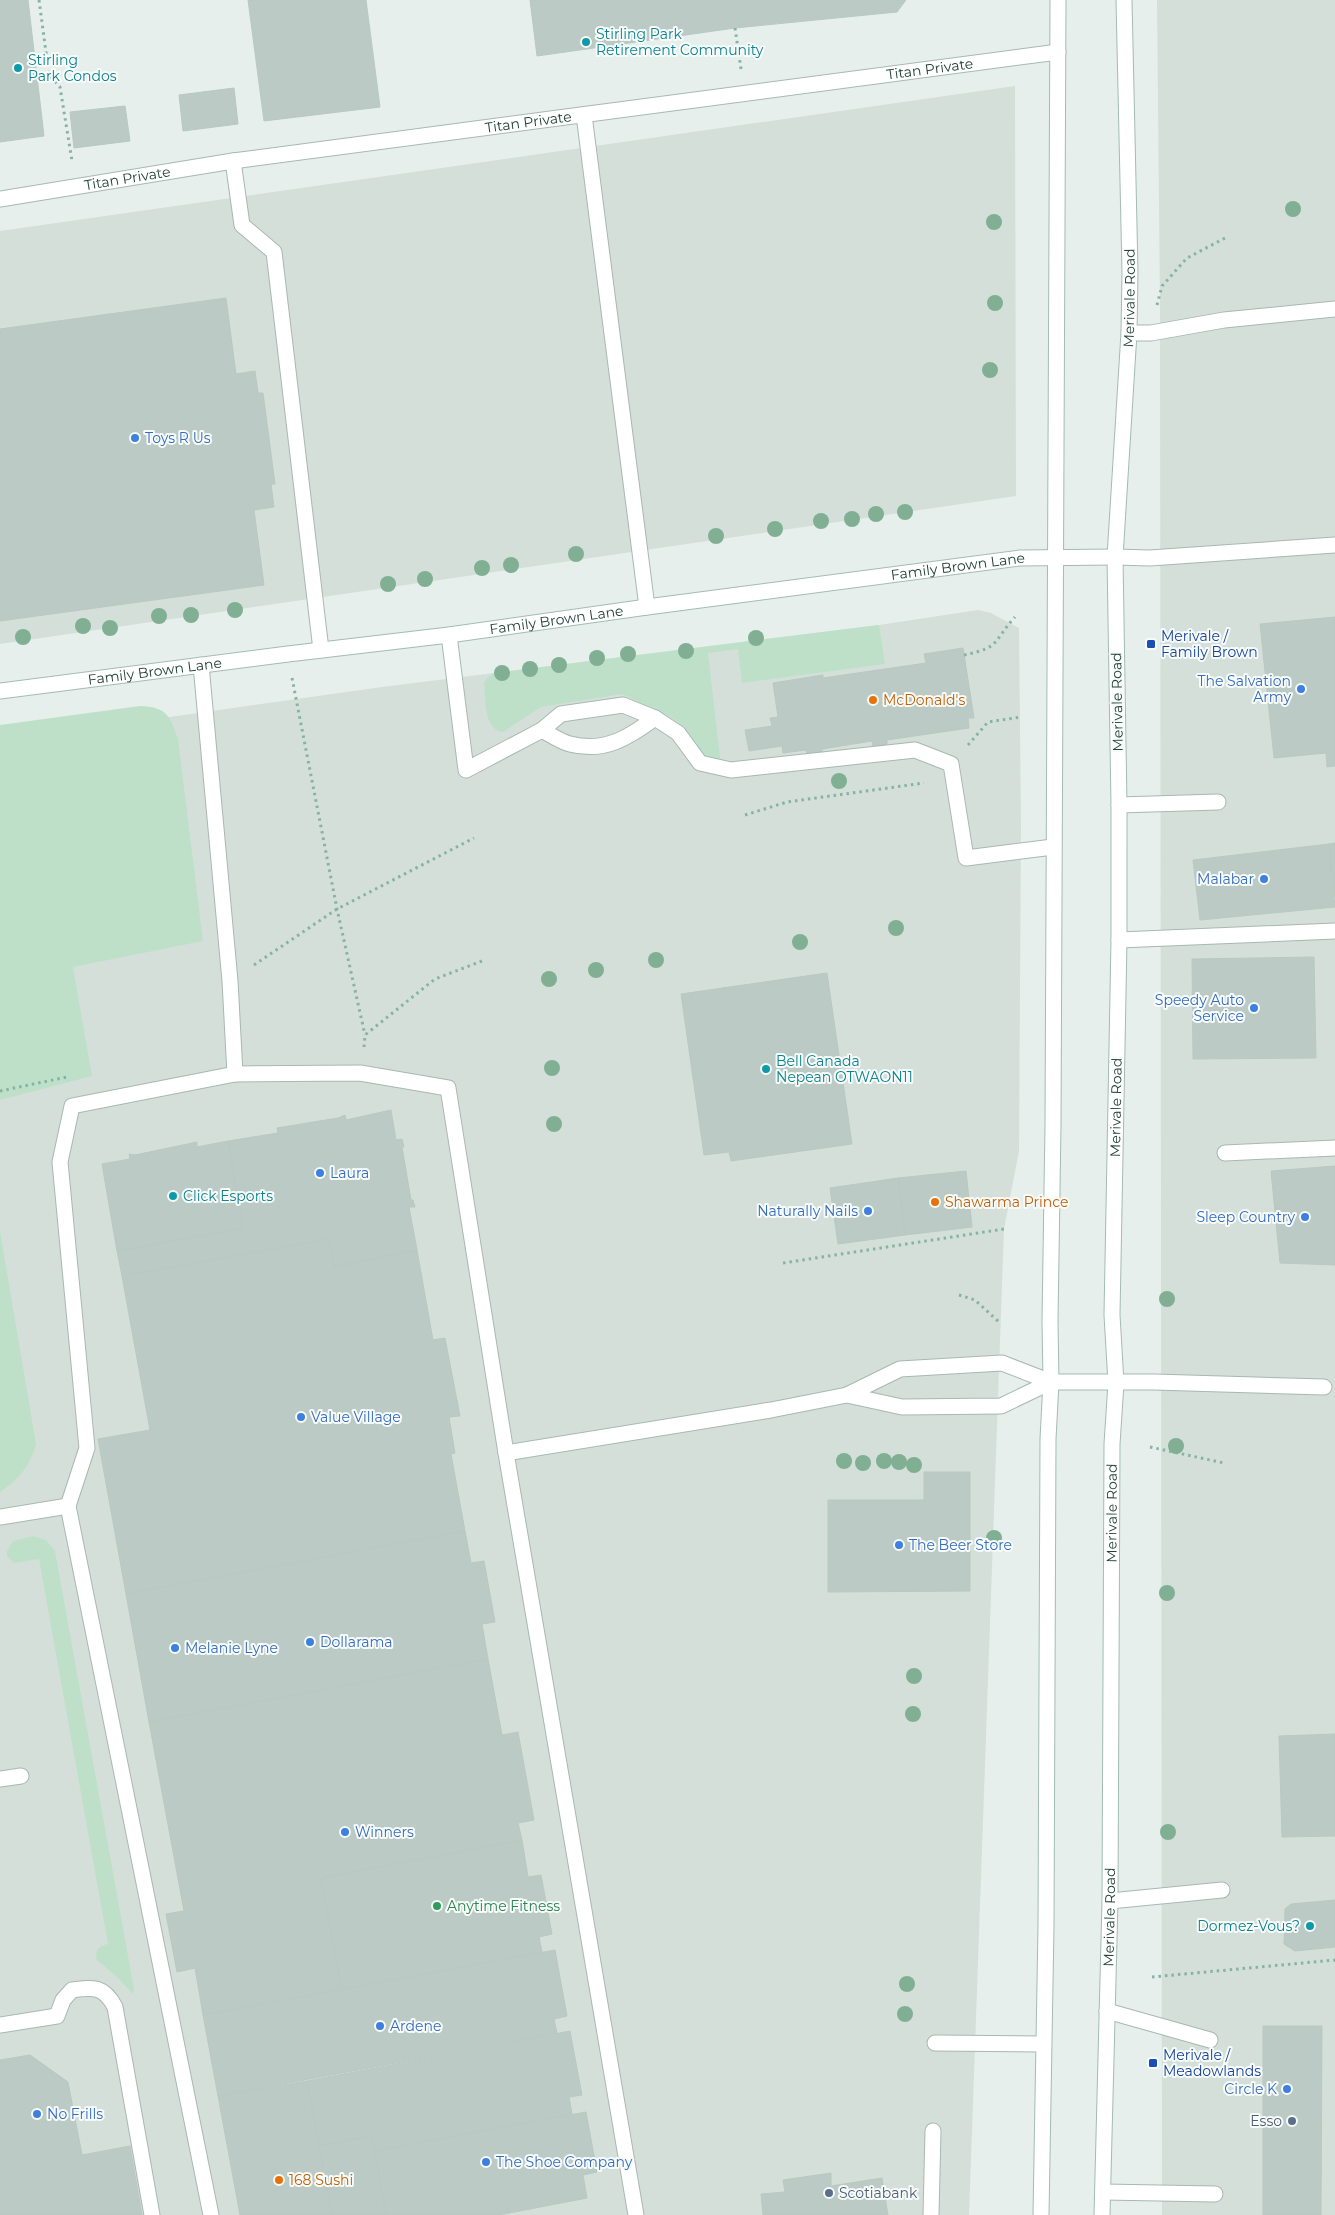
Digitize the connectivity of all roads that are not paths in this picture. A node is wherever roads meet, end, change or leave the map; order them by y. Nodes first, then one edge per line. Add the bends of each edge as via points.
1 (1058, 0) edge
2 (1124, 0) edge
3 (1058, 52) junction
4 (584, 115) junction
5 (233, 161) junction
6 (0, 199) edge
7 (1335, 309) edge
8 (1129, 333) junction
9 (1335, 544) edge
10 (1115, 557) junction
11 (1055, 558) junction
12 (647, 607) junction
13 (449, 636) junction
14 (321, 650) junction
15 (201, 665) junction
16 (0, 691) edge
17 (655, 718) junction
18 (542, 730) junction
19 (1218, 802) dead end
20 (1119, 805) junction
21 (1053, 847) junction
22 (1335, 932) edge
23 (1119, 940) junction
24 (235, 1074) junction
25 (1335, 1148) edge
26 (1225, 1152) dead end
27 (1051, 1382) junction
28 (1116, 1383) junction
29 (1324, 1387) dead end
30 (847, 1395) junction
31 (506, 1453) junction
32 (68, 1506) junction
33 (0, 1517) edge
34 (21, 1776) dead end
35 (0, 1778) edge
36 (1222, 1890) dead end
37 (1110, 1901) junction
38 (1107, 2011) junction
39 (0, 2025) edge
40 (1210, 2040) dead end
41 (935, 2042) dead end
42 (1043, 2044) junction
43 (933, 2131) dead end
44 (1103, 2192) junction
45 (1215, 2194) dead end
46 (152, 2215) edge
47 (211, 2215) edge
48 (636, 2215) edge
49 (931, 2215) edge
50 (1041, 2215) edge
51 (1102, 2215) edge

1 - 3 main road
2 - 8 main road, Merivale Road
3 - 4 main road, Titan Private
3 - 11 main road
4 - 5 main road, Titan Private
4 - 12 main road
5 - 6 main road, Titan Private
5 - 14 main road via 242,225 274,252
7 - 8 main road
8 - 10 main road, Merivale Road
9 - 10 main road, Family Brown Lane via 1150,558
10 - 11 main road, Family Brown Lane
10 - 20 main road, Merivale Road
11 - 12 main road, Family Brown Lane via 1020,558
11 - 21 main road
12 - 13 main road, Family Brown Lane
13 - 14 main road, Family Brown Lane
13 - 18 main road via 466,770
14 - 15 main road, Family Brown Lane
15 - 16 main road, Family Brown Lane
15 - 24 main road via 230,981
17 - 18 main road via 623,704 561,714
17 - 18 main road via 635,733 599,748 569,744
17 - 21 main road via 678,733 700,763 731,770 915,750 951,764 966,858
19 - 20 main road
20 - 23 main road, Merivale Road
21 - 27 main road
22 - 23 main road
23 - 28 main road, Merivale Road via 1112,1315
24 - 31 main road via 360,1073 448,1088
24 - 32 main road via 72,1106 60,1162 87,1448
25 - 26 main road
27 - 28 main road
27 - 30 main road via 1001,1406 902,1407
27 - 30 main road via 1002,1363 992,1363 900,1369
27 - 42 main road
28 - 29 main road
28 - 37 main road, Merivale Road via 1112,1444
30 - 31 main road
31 - 48 main road
32 - 33 main road
32 - 47 main road
34 - 35 main road
36 - 37 main road
37 - 38 main road, Merivale Road
38 - 40 main road
38 - 44 main road, Merivale Road
39 - 46 main road via 57,2016 63,2000 72,1990 95,1987 110,1996 115,2007
41 - 42 main road
42 - 50 main road
43 - 49 main road
44 - 45 main road
44 - 51 main road, Merivale Road

